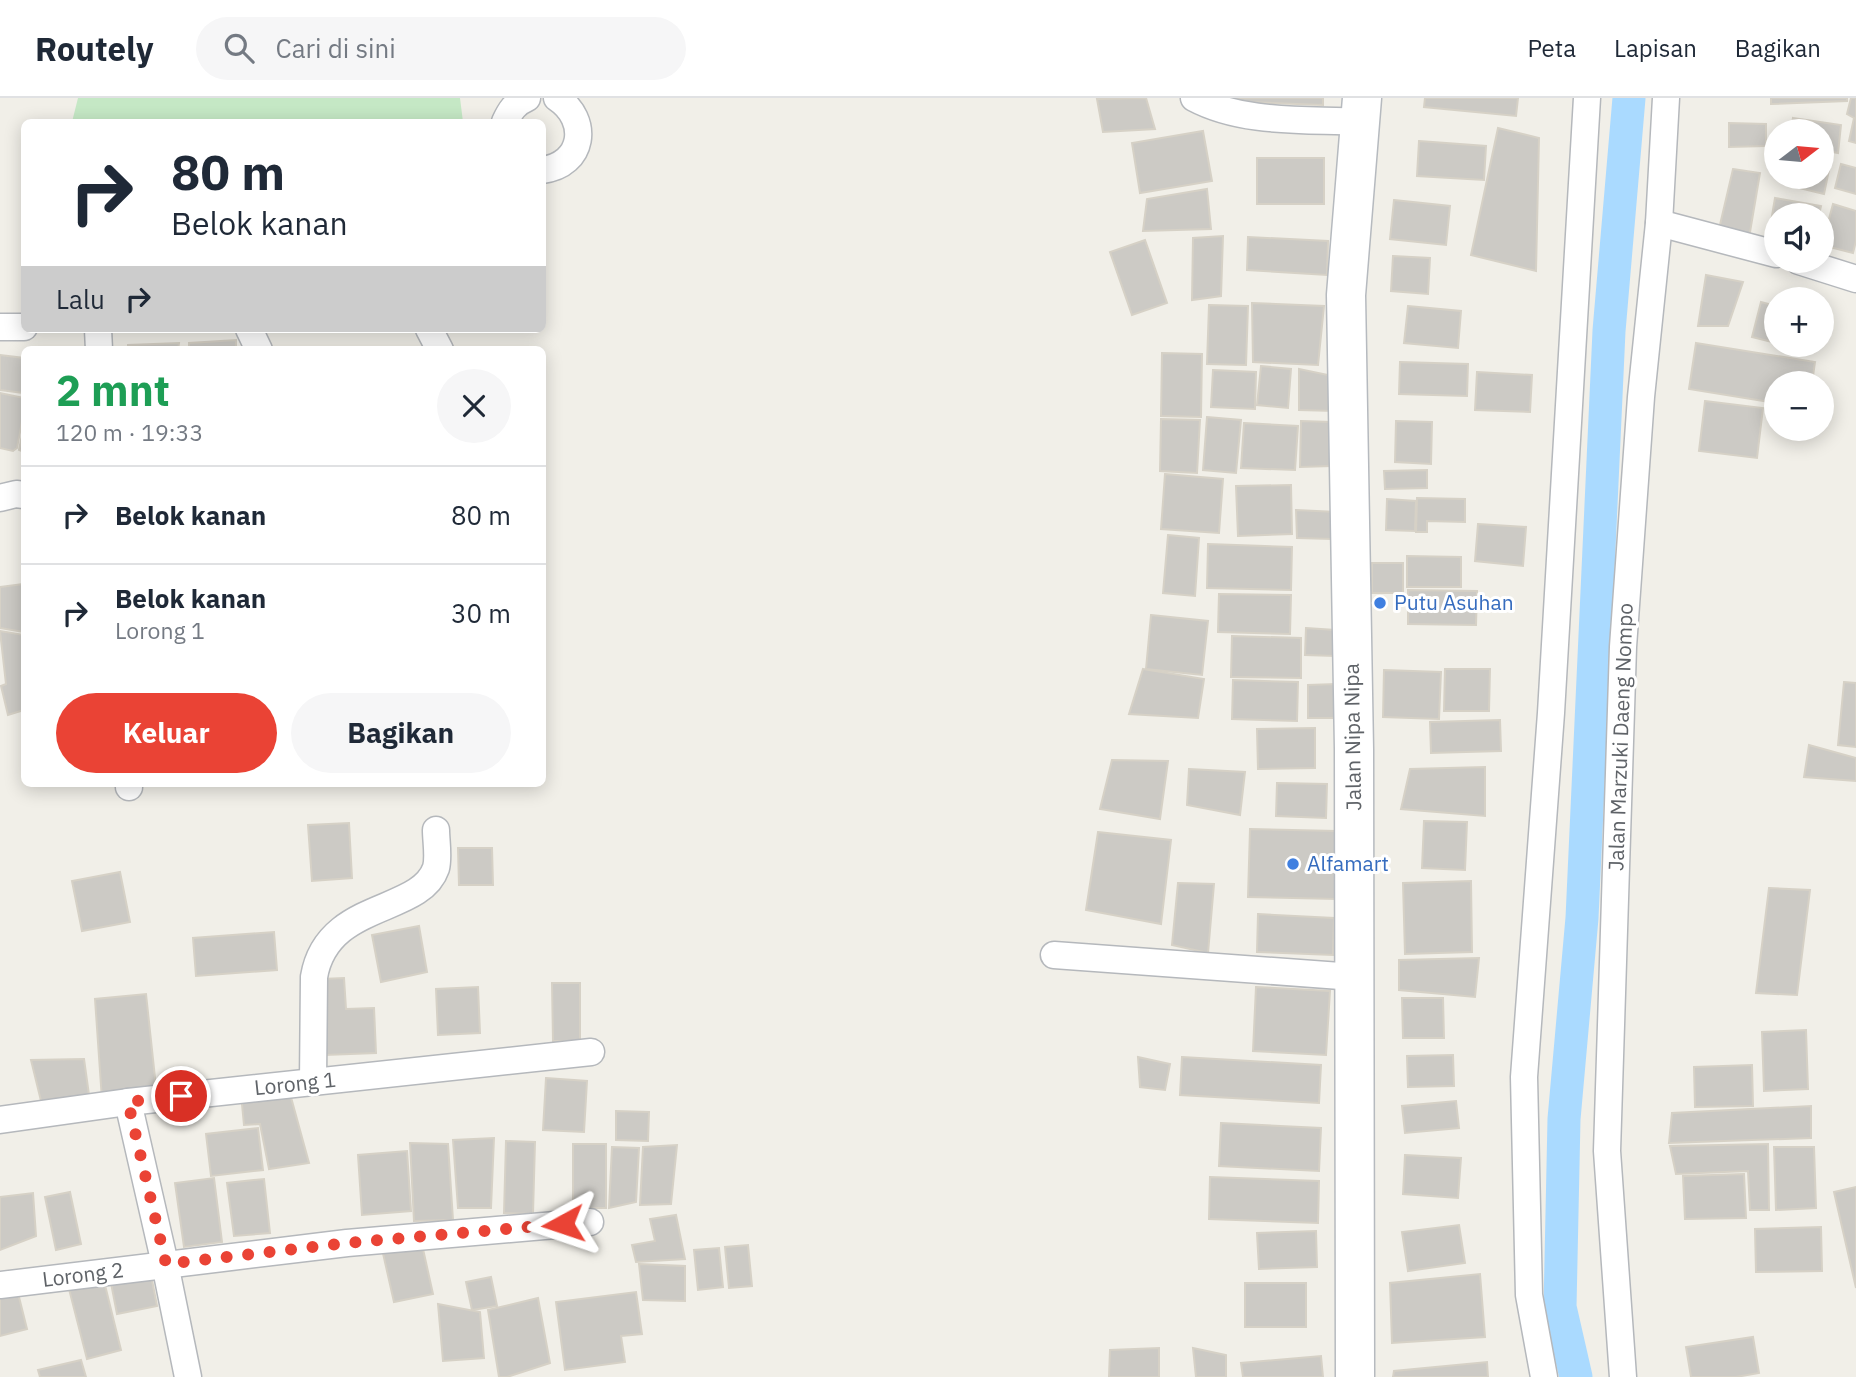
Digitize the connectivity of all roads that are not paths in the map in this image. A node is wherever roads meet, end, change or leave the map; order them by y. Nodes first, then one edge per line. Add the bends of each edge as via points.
1 (557, 98) edge
2 (1194, 98) edge
3 (1587, 98) edge
4 (1666, 98) edge
5 (1361, 110) edge
6 (546, 169) edge
7 (1659, 223) junction
8 (1764, 251) edge
9 (1834, 272) edge
10 (1856, 279) edge
11 (0, 327) edge
12 (21, 327) edge
13 (21, 495) edge
14 (0, 498) edge
15 (436, 830) dead end
16 (1054, 955) dead end
17 (1354, 977) junction
18 (591, 1052) dead end
19 (313, 1082) junction
20 (128, 1102) junction
21 (0, 1120) edge
22 (590, 1222) dead end
23 (166, 1264) junction
24 (0, 1285) edge
25 (188, 1377) edge
26 (1355, 1377) edge
27 (1544, 1377) edge
28 (1623, 1377) edge

1 - 6 street via 576,117 578,142 563,164
2 - 5 street via 1216,109 1250,116
3 - 27 street via 1551,713 1524,1077 1529,1295
4 - 7 street, Jalan Marzuki Daeng Nompo
5 - 17 street, Jalan Nipa Nipa via 1346,295
7 - 8 street
7 - 28 street, Jalan Marzuki Daeng Nompo via 1623,647 1608,1138
9 - 10 street
11 - 12 street
13 - 14 street
15 - 19 street via 437,865 429,881 337,933 317,960
16 - 17 street
17 - 26 street, Jalan Nipa Nipa
18 - 19 street, Lorong 1
19 - 20 street, Lorong 1
20 - 21 street, Lorong 1
20 - 23 street
22 - 23 street, Lorong 2
23 - 24 street, Lorong 2
23 - 25 street

